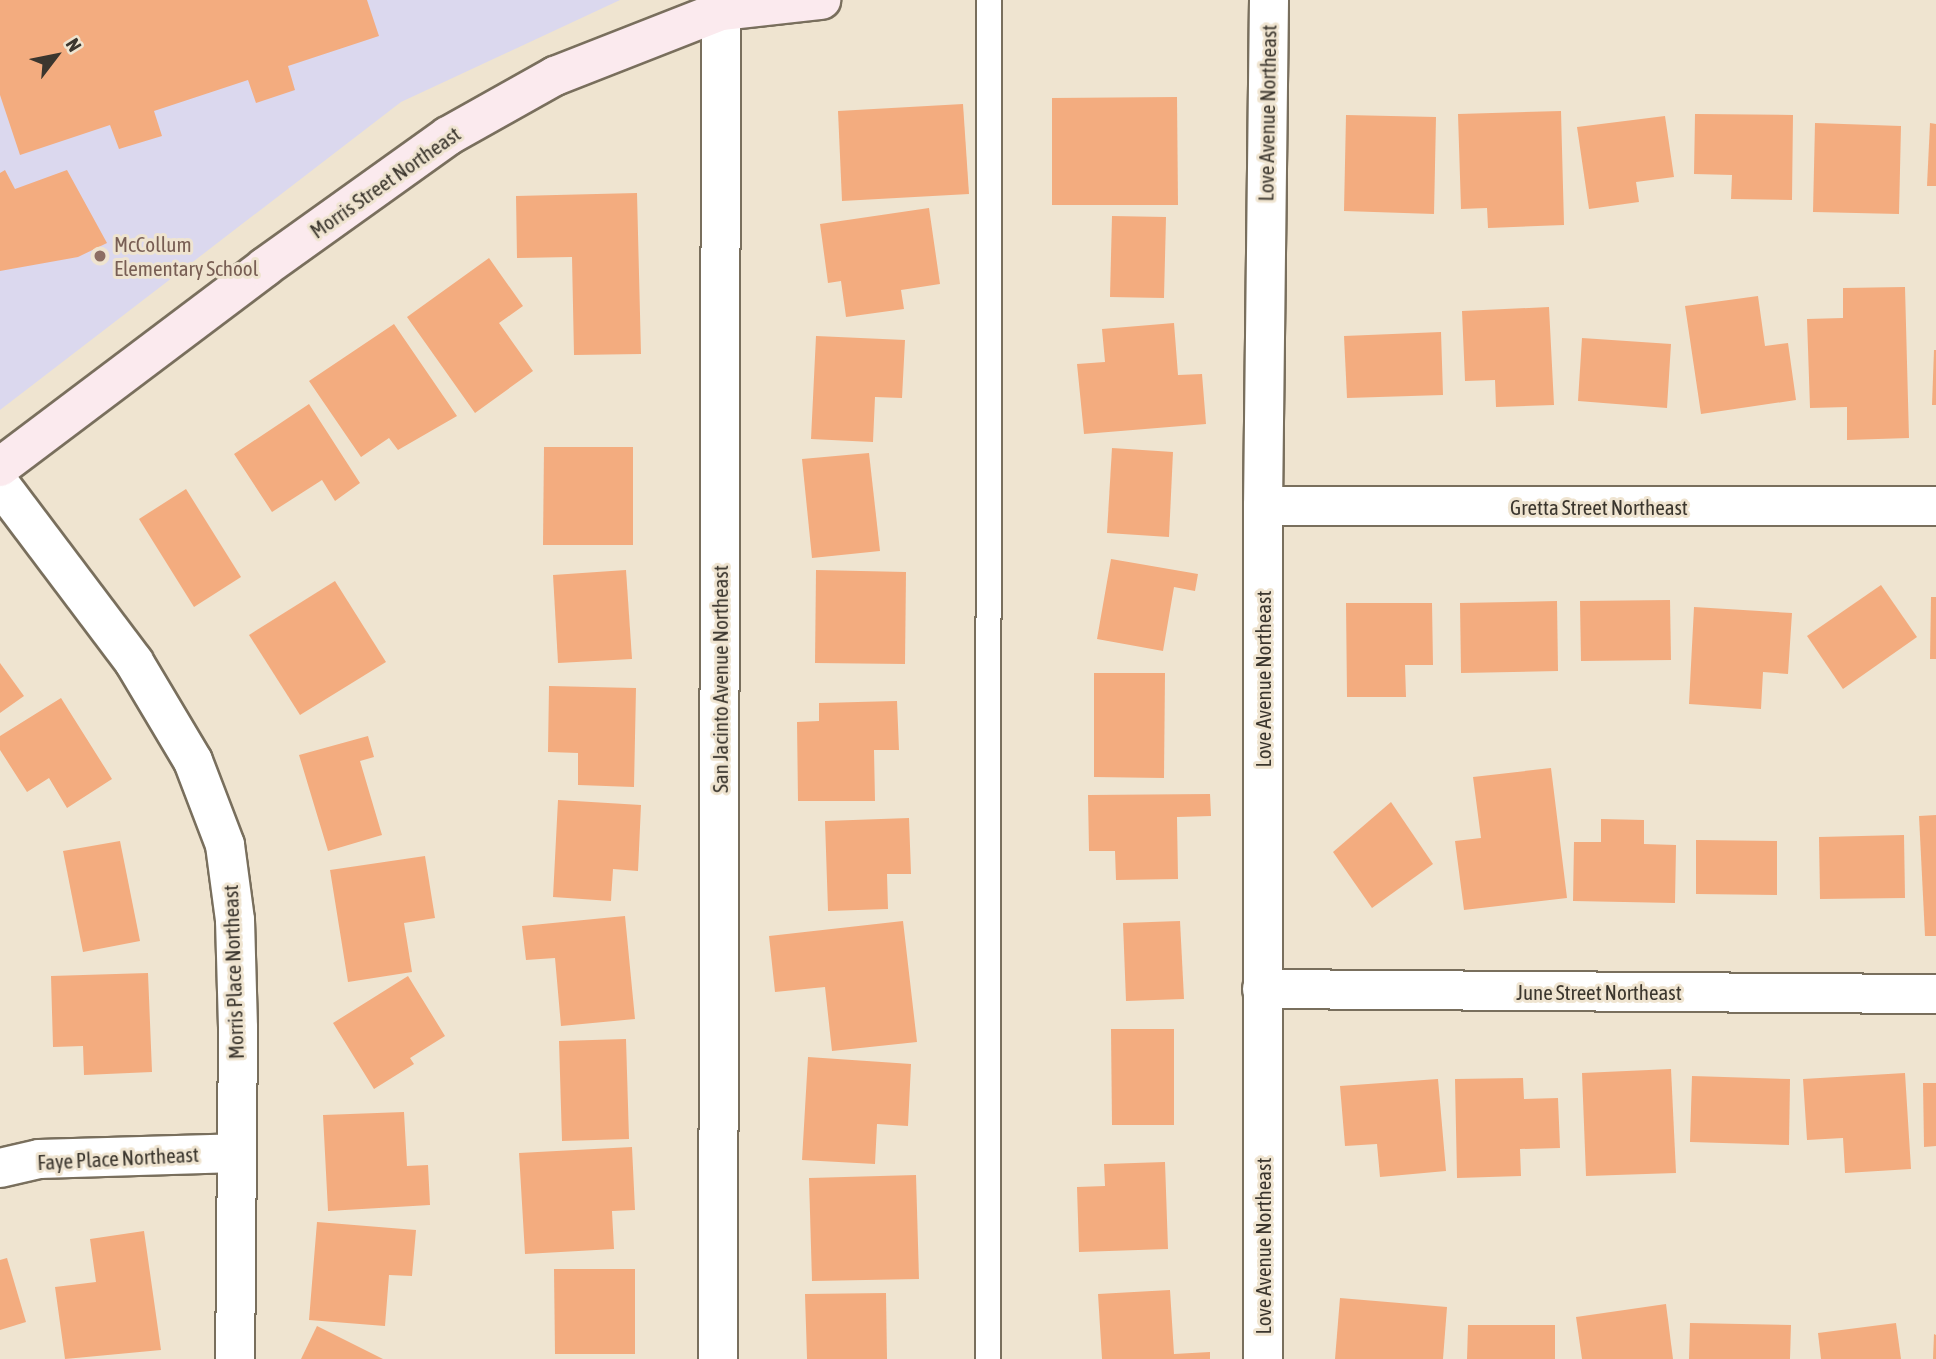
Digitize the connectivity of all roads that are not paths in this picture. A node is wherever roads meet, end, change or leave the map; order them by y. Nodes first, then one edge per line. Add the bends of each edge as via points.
1 (821, 0) edge
2 (989, 0) edge
3 (1269, 0) edge
4 (721, 5) edge
5 (0, 467) edge
6 (0, 484) edge
7 (1263, 506) junction
8 (1936, 506) edge
9 (1262, 989) junction
10 (1936, 994) edge
11 (237, 1153) junction
12 (0, 1168) edge
13 (235, 1359) edge
14 (718, 1359) edge
15 (988, 1359) edge
16 (1263, 1359) edge

1 - 4 street, Morris Street Northeast
2 - 15 lane
3 - 7 street, Love Avenue Northeast
4 - 5 street, Morris Street Northeast via 555,76 448,136
4 - 14 street, San Jacinto Avenue Northeast
6 - 11 street, Morris Place Northeast via 134,663 193,761 225,845 235,920
7 - 8 street, Gretta Street Northeast
7 - 9 street, Love Avenue Northeast
9 - 10 street, June Street Northeast
9 - 16 street, Love Avenue Northeast
11 - 12 street, Faye Place Northeast via 39,1159
11 - 13 street, Morris Place Northeast

